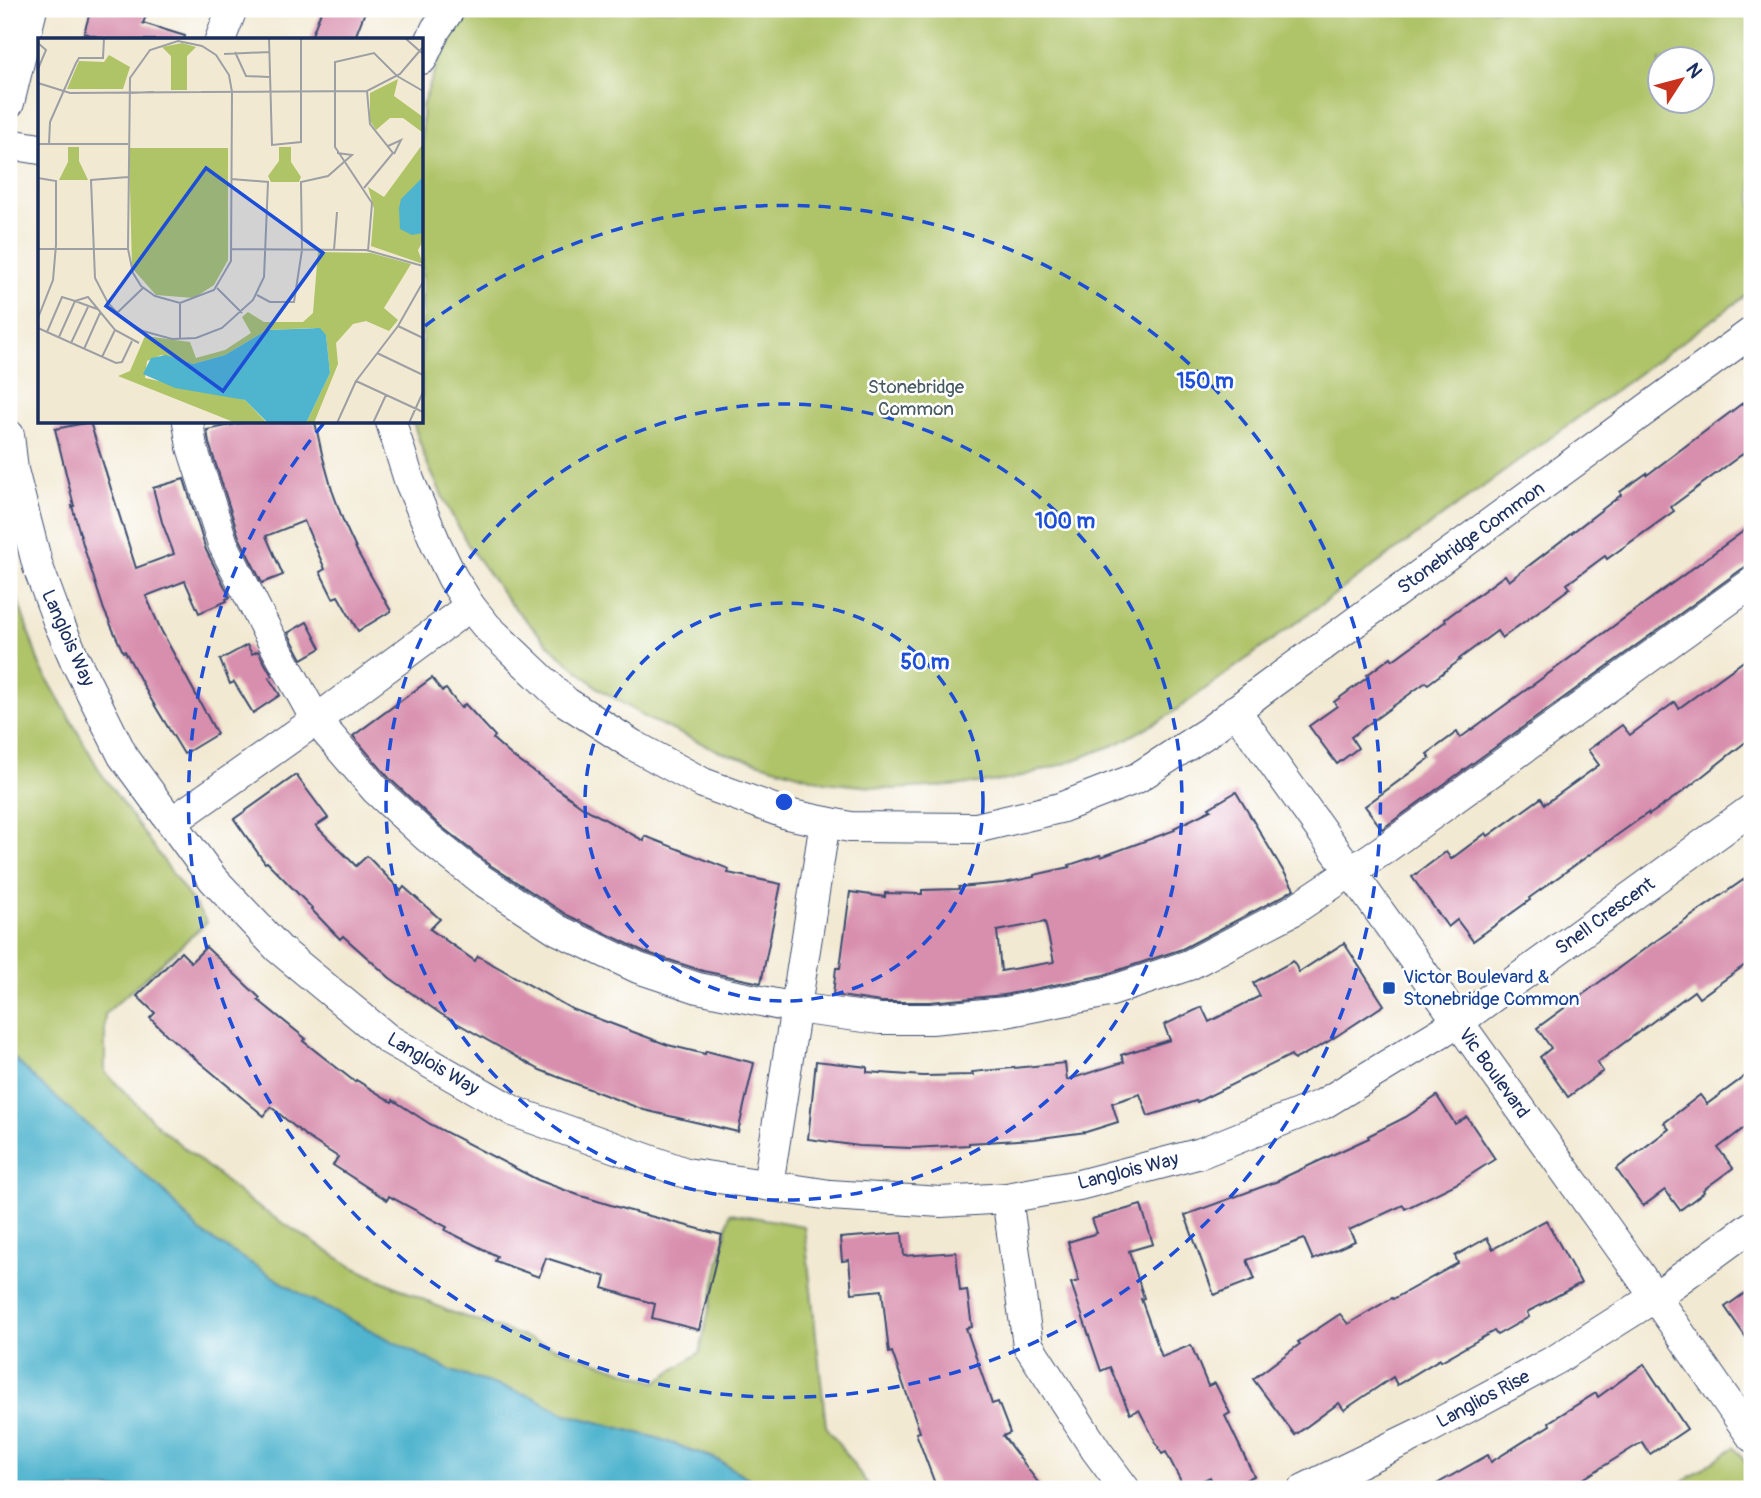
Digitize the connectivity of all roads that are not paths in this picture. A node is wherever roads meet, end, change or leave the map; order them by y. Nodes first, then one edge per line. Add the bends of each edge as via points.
1 (32, 9) edge
2 (232, 9) edge
3 (450, 9) edge
4 (221, 38) edge
5 (424, 55) edge
6 (9, 103) edge
7 (9, 144) edge
8 (38, 149) edge
9 (1752, 332) edge
10 (188, 424) edge
11 (392, 424) edge
12 (9, 435) edge
13 (1752, 583) edge
14 (470, 606) junction
15 (1235, 710) junction
16 (316, 720) junction
17 (1752, 809) edge
18 (172, 822) junction
19 (825, 822) junction
20 (1351, 871) junction
21 (795, 1008) junction
22 (1458, 1022) junction
23 (768, 1185) junction
24 (1007, 1198) junction
25 (1752, 1226) edge
26 (1655, 1297) junction
27 (1752, 1437) edge
28 (1125, 1489) edge
29 (1304, 1489) edge

1 - 6 street
2 - 4 street
3 - 5 street
7 - 8 street
9 - 15 street, Stonebridge Common
10 - 16 street via 223,544
11 - 14 street, Stonebridge Common via 437,546
12 - 18 street, Langlois Way via 13,470 38,567 58,621 123,756
13 - 20 street
14 - 16 street
14 - 19 street, Stonebridge Common via 566,702 633,746 703,783 787,814
15 - 19 street, Stonebridge Common via 1137,778 1060,808 976,828 850,827
15 - 20 street, Vic Boulevard
16 - 18 street
16 - 21 street via 376,790 427,837 480,879 558,930 638,968 698,988
17 - 22 street, Snell Crescent
18 - 23 street, Langlois Way via 213,879 279,949 388,1039 515,1112 686,1173
19 - 21 street
20 - 21 street via 1292,911 1189,965 1108,992 1006,1012 931,1019 880,1019
20 - 22 street, Vic Boulevard
21 - 23 street
22 - 24 street, Langlois Way via 1323,1104 1201,1153 1079,1185
22 - 26 street, Vic Boulevard
23 - 24 street, Langlois Way via 830,1195 942,1202
24 - 28 street via 1028,1345
25 - 26 street, Langlios Rise
26 - 27 street, Vic Boulevard
26 - 29 street, Langlios Rise via 1545,1366

